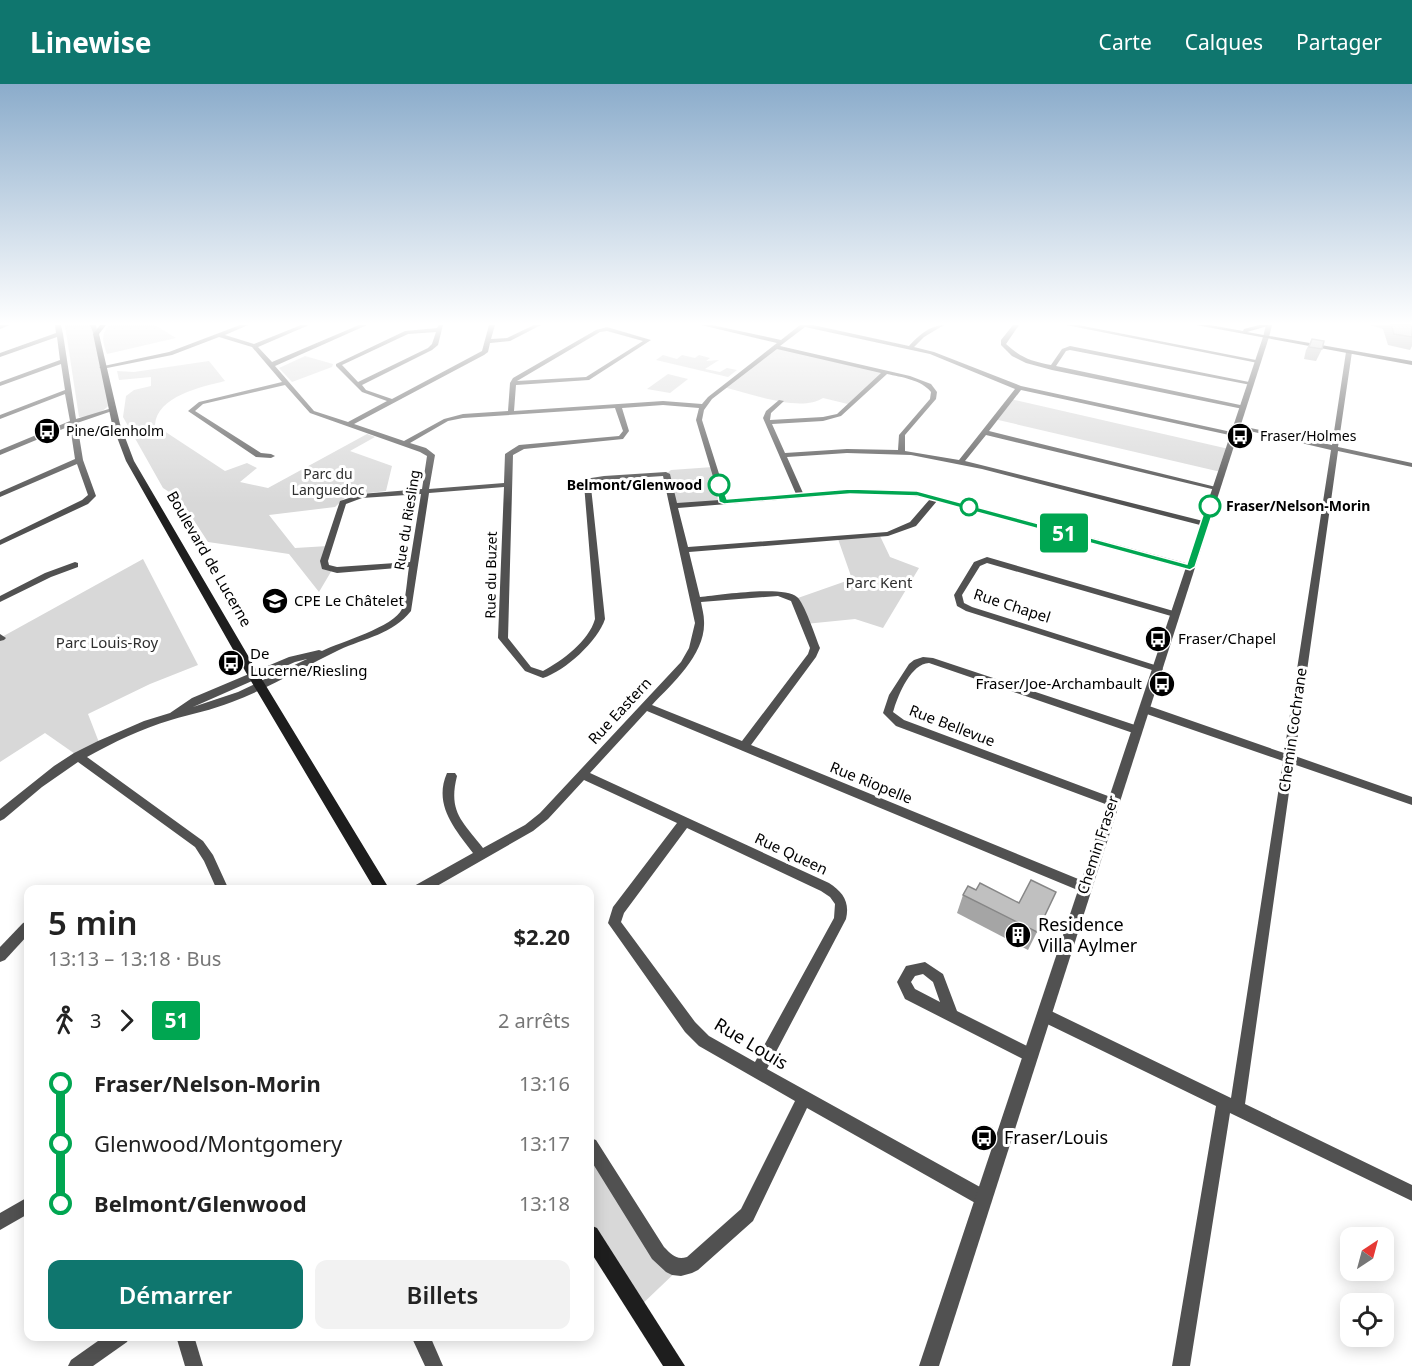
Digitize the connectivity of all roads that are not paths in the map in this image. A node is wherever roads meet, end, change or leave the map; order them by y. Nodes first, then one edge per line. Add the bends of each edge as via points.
1 (66, 385) edge
2 (106, 385) edge
3 (278, 385) edge
4 (287, 385) edge
5 (357, 385) edge
6 (424, 385) edge
7 (513, 385) edge
8 (727, 385) edge
9 (872, 385) edge
10 (927, 385) edge
11 (1011, 385) edge
12 (1134, 385) edge
13 (1250, 385) edge
14 (1343, 385) edge
15 (1019, 388) junction
16 (67, 391) junction
17 (393, 401) junction
18 (781, 401) dead end
19 (618, 406) junction
20 (703, 406) junction
21 (1243, 407) junction
22 (112, 410) junction
23 (511, 412) junction
24 (0, 417) edge
25 (767, 422) junction
26 (71, 423) junction
27 (349, 424) junction
28 (1235, 431) junction
29 (984, 432) junction
30 (404, 444) junction
31 (1334, 448) junction
32 (901, 452) junction
33 (0, 453) edge
34 (781, 455) junction
35 (271, 456) dead end
36 (79, 460) junction
37 (962, 462) junction
38 (1412, 465) edge
39 (666, 474) joint
40 (507, 485) junction
41 (1216, 488) junction
42 (425, 491) junction
43 (0, 495) edge
44 (800, 495) junction
45 (935, 498) junction
46 (724, 502) junction
47 (674, 506) junction
48 (1204, 524) junction
49 (0, 543) edge
50 (684, 550) junction
51 (414, 564) junction
52 (75, 565) dead end
53 (1190, 567) junction
54 (0, 599) edge
55 (696, 600) junction
56 (1174, 615) junction
57 (1158, 669) junction
58 (257, 681) junction
59 (646, 706) junction
60 (1145, 709) junction
61 (1137, 730) junction
62 (744, 747) junction
63 (78, 756) junction
64 (1288, 759) junction
65 (582, 774) junction
66 (451, 776) dead end
67 (1412, 801) edge
68 (1113, 802) junction
69 (0, 816) edge
70 (685, 822) junction
71 (481, 855) junction
72 (221, 885) edge
73 (380, 885) edge
74 (427, 885) edge
75 (1084, 887) junction
76 (24, 931) edge
77 (0, 957) edge
78 (952, 1015) dead end
79 (1044, 1015) junction
80 (1030, 1055) junction
81 (758, 1072) junction
82 (804, 1098) junction
83 (1231, 1105) junction
84 (594, 1152) edge
85 (1412, 1193) edge
86 (983, 1198) junction
87 (24, 1207) edge
88 (0, 1222) edge
89 (594, 1241) edge
90 (114, 1341) edge
91 (186, 1341) edge
92 (422, 1341) edge
93 (77, 1366) edge
94 (194, 1366) edge
95 (434, 1366) edge
96 (675, 1366) edge
97 (929, 1366) edge
98 (1180, 1366) edge

1 - 16 street
2 - 22 main road, Boulevard de Lucerne
3 - 35 street via 201,404 191,411 259,455
4 - 27 street, Rue du Riesling via 312,412
5 - 17 street via 366,393
6 - 17 street
7 - 23 street
8 - 20 street
9 - 25 street via 839,415
10 - 32 street via 933,390 932,401 902,435
11 - 15 street
12 - 21 street
13 - 21 street, Chemin Fraser
14 - 31 street, Chemin Cochrane
15 - 28 street
15 - 29 street
16 - 24 street
16 - 26 street
17 - 27 street
18 - 25 street via 766,414
19 - 20 street
19 - 23 street
19 - 40 street, Rue du Buzet via 624,436 610,441 517,448 509,454
20 - 46 street via 700,427
21 - 28 street, Chemin Fraser
22 - 26 street
22 - 58 main road, Boulevard de Lucerne via 120,438 144,487
23 - 30 street via 450,418
25 - 34 street
26 - 33 street
26 - 36 street
27 - 30 street, Rue du Riesling
28 - 31 street
28 - 41 street, Chemin Fraser
29 - 37 street
29 - 41 street
30 - 42 street, Rue du Riesling via 431,455
31 - 38 street
31 - 64 street, Chemin Cochrane
32 - 34 street
32 - 37 street
34 - 44 street
36 - 43 street
36 - 49 street via 91,498
37 - 48 street
39 - 40 street, Rue du Buzet via 603,478 588,484 600,625 556,669 543,675 528,669 503,638
39 - 47 street, Rue Eastern
40 - 42 street
41 - 48 street, Chemin Fraser
42 - 51 street, Rue du Riesling
42 - 51 street via 361,496 346,501 340,507 324,564 337,570
44 - 45 street via 900,492
44 - 46 street
45 - 50 street via 913,524 888,534
45 - 53 street
46 - 47 street
47 - 50 street, Rue Eastern
48 - 53 street, Chemin Fraser
50 - 55 street, Rue Eastern
51 - 58 street, Rue du Riesling via 408,605 401,617 384,628
52 - 54 street
53 - 56 street, Chemin Fraser
55 - 59 street, Rue Eastern via 700,624 694,648
55 - 62 street via 788,595 795,599 815,648
56 - 57 street, Chemin Fraser
56 - 57 street, Rue Chapel via 987,560 977,564 958,596 960,604 969,609
57 - 60 street, Chemin Fraser
58 - 63 street, Rue du Riesling via 205,709 171,716
58 - 73 main road, Boulevard de Lucerne
59 - 62 street, Rue Riopelle
59 - 65 street, Rue Eastern
60 - 61 street, Chemin Fraser
60 - 64 street
61 - 68 street, Chemin Fraser
61 - 68 street, Rue Bellevue via 930,660 913,666 888,705 888,713 900,723
62 - 75 street, Rue Riopelle
63 - 69 street, Rue du Riesling via 36,784
63 - 72 street via 199,844
64 - 67 street
64 - 83 street, Chemin Cochrane
65 - 70 street, Rue Queen
65 - 71 street, Rue Eastern via 537,822
66 - 71 street via 447,804
68 - 75 street, Chemin Fraser
70 - 81 street, Rue Louis via 618,911 614,923 696,1034
70 - 81 street, Rue Queen via 825,887 842,904 840,919
71 - 74 street, Rue Eastern
75 - 79 street, Chemin Fraser
76 - 77 street
78 - 80 street
79 - 80 street, Chemin Fraser
79 - 83 street
80 - 86 street, Chemin Fraser
81 - 82 street, Rue Louis
82 - 84 street via 747,1215 702,1257 681,1267 672,1266 658,1253
82 - 86 street, Rue Louis
83 - 85 street
83 - 98 street, Chemin Cochrane
86 - 97 street, Chemin Fraser
87 - 88 street
89 - 96 main road
90 - 93 street
91 - 94 street
92 - 95 street

